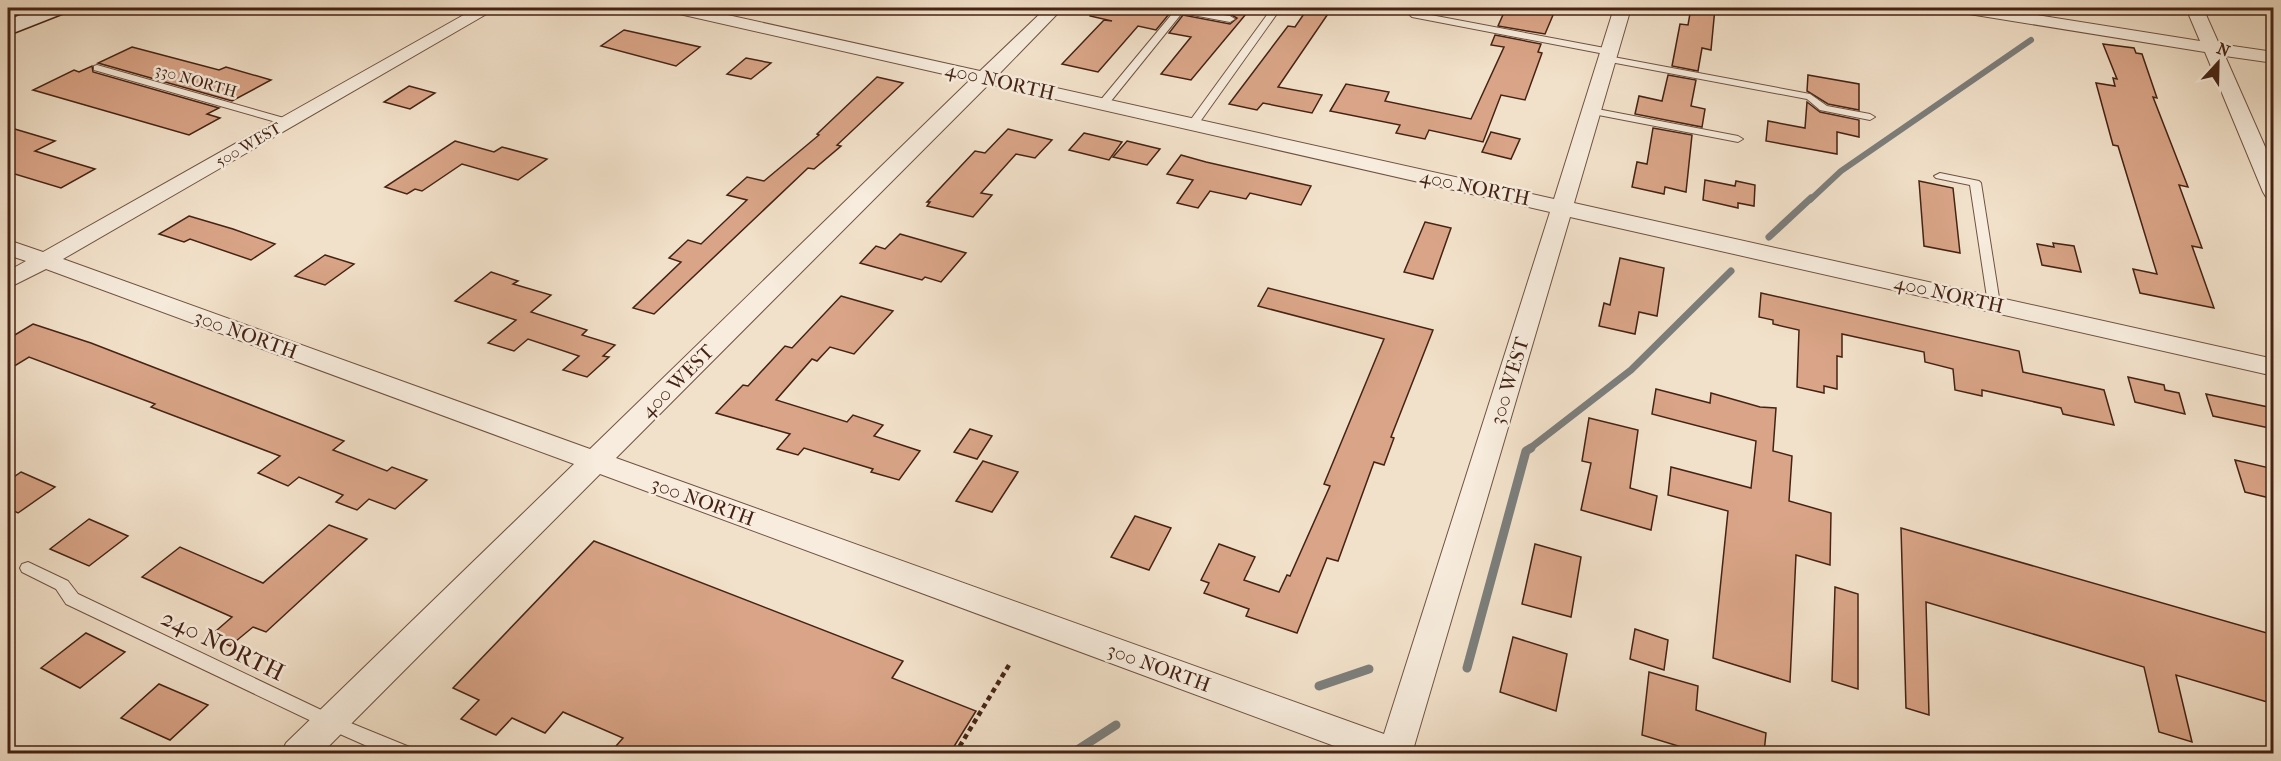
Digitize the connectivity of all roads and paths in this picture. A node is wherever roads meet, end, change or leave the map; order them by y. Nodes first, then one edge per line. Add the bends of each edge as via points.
1 (56, 8) edge
2 (488, 8) edge
3 (675, 8) edge
4 (1055, 8) edge
5 (1276, 8) edge
6 (1406, 8) edge
7 (1623, 8) edge
8 (1963, 8) edge
9 (2194, 8) edge
10 (2252, 8) edge
11 (2274, 11) edge
12 (1230, 19) dead end
13 (8, 28) edge
14 (2213, 48) junction
15 (1609, 55) junction
16 (2274, 58) edge
17 (97, 68) dead end
18 (982, 77) junction
19 (1103, 104) junction
20 (1592, 111) junction
21 (1870, 117) dead end
22 (287, 122) junction
23 (1193, 124) junction
24 (1738, 140) dead end
25 (1940, 176) dead end
26 (2274, 192) edge
27 (1563, 206) junction
28 (8, 248) edge
29 (44, 261) junction
30 (8, 281) edge
31 (1994, 304) junction
32 (2274, 368) edge
33 (596, 462) junction
34 (28, 568) dead end
35 (1009, 665) dead end
36 (330, 722) junction
37 (298, 753) edge
38 (406, 753) edge
39 (955, 753) edge
40 (1396, 753) edge

1 - 13 main road
2 - 22 street, 500 WEST
3 - 18 street, 400 NORTH
4 - 18 street, 400 WEST
5 - 23 lane
6 - 15 lane via 1412,14
7 - 15 street, 300 WEST
8 - 14 street
9 - 14 street
10 - 11 lane
12 - 19 lane via 1180,10
14 - 16 street
14 - 26 street
15 - 20 street, 300 WEST
15 - 21 lane via 1810,97 1824,108
17 - 22 lane, 330 NORTH
18 - 19 street, 400 NORTH
18 - 33 street, 400 WEST
19 - 23 street, 400 NORTH
20 - 24 lane
20 - 27 street, 300 WEST
22 - 29 street, 500 WEST
23 - 27 street, 400 NORTH
25 - 31 lane via 1975,183
27 - 31 street, 400 NORTH
27 - 40 street, 300 WEST
28 - 29 street, 300 NORTH
29 - 30 street, 500 WEST
29 - 33 street, 300 NORTH
31 - 32 street, 400 NORTH
33 - 36 street, 400 WEST
33 - 40 street, 300 NORTH
34 - 36 lane, 240 NORTH via 62,585 72,599
35 - 39 path
36 - 37 street, 400 WEST
36 - 38 lane, 240 NORTH

